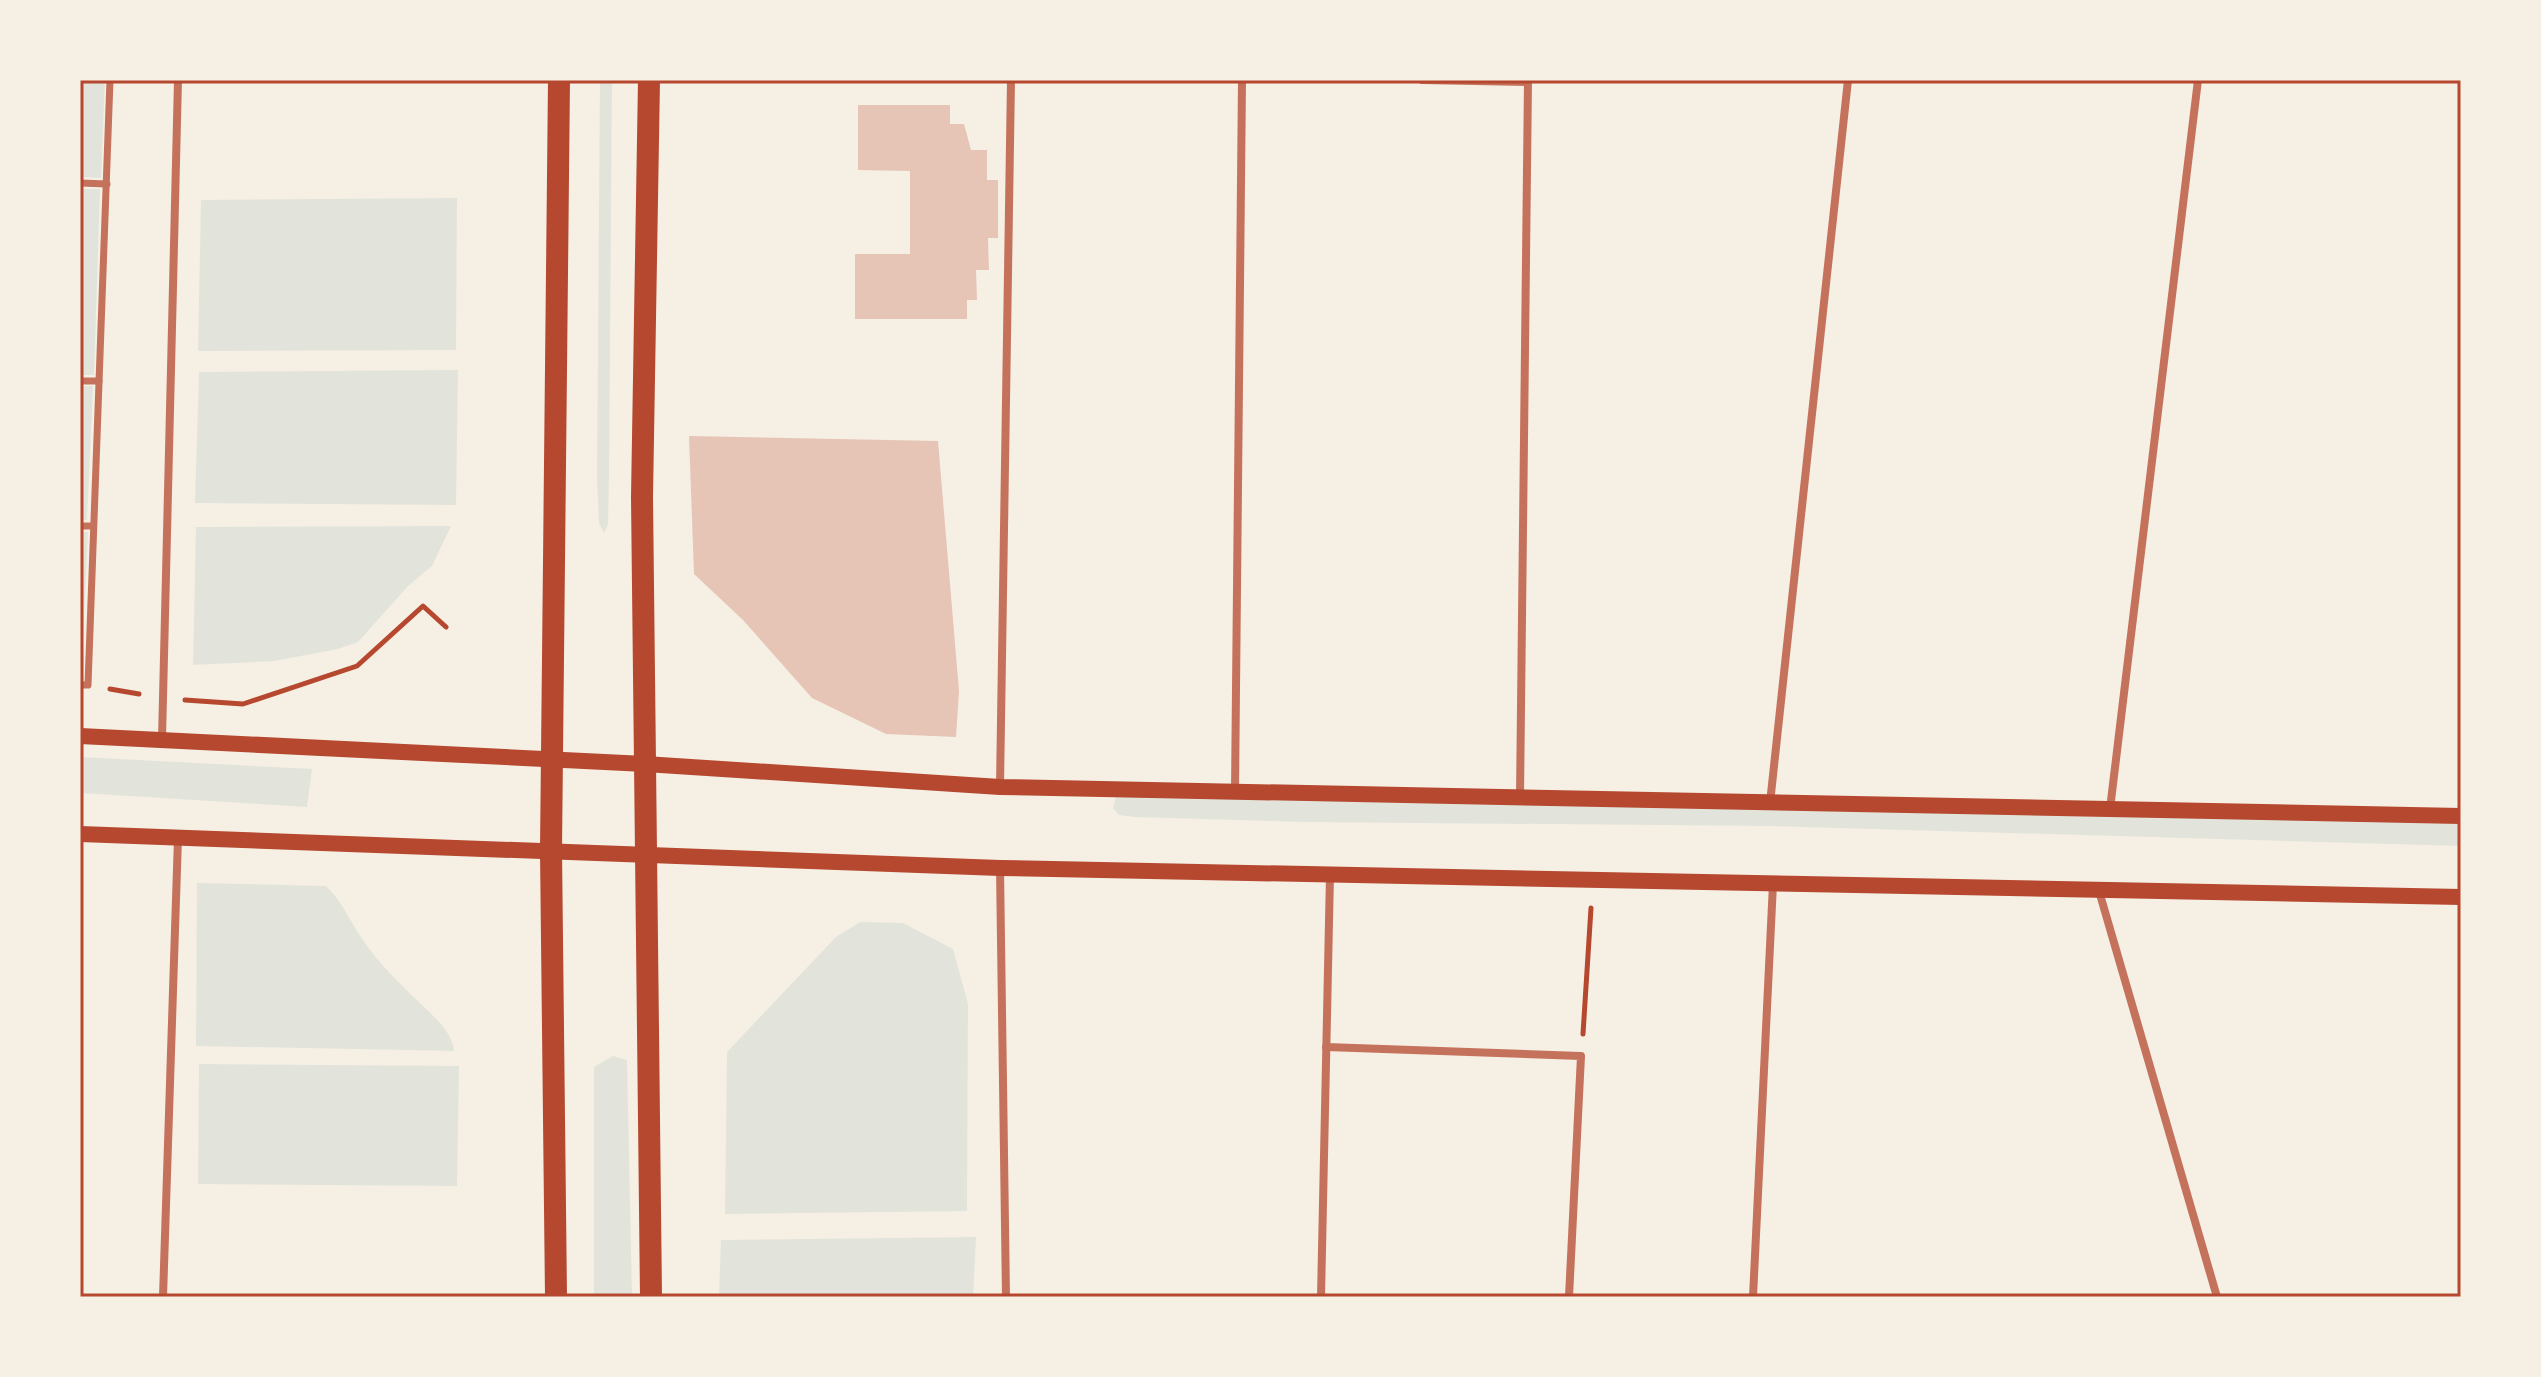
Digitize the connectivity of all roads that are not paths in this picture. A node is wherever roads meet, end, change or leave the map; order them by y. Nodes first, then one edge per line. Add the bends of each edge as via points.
1 (110, 80) edge
2 (178, 80) edge
3 (559, 80) edge
4 (649, 80) edge
5 (1011, 80) edge
6 (1242, 80) edge
7 (1422, 80) edge
8 (1848, 80) edge
9 (2198, 80) edge
10 (1528, 81) edge
11 (80, 183) edge
12 (107, 184) junction
13 (80, 381) edge
14 (99, 381) junction
15 (80, 526) edge
16 (93, 526) junction
17 (84, 685) edge
18 (80, 736) edge
19 (162, 739) junction
20 (551, 759) junction
21 (645, 764) junction
22 (1000, 787) junction
23 (1235, 792) junction
24 (1520, 797) junction
25 (1770, 803) junction
26 (2110, 809) junction
27 (2461, 816) edge
28 (80, 834) edge
29 (178, 837) junction
30 (551, 850) junction
31 (646, 854) junction
32 (1000, 868) junction
33 (1330, 874) junction
34 (1773, 883) junction
35 (2099, 889) junction
36 (2461, 897) edge
37 (1326, 1047) junction
38 (163, 1297) edge
39 (556, 1297) edge
40 (651, 1297) edge
41 (1006, 1297) edge
42 (1321, 1297) edge
43 (1569, 1297) edge
44 (1753, 1297) edge
45 (2217, 1297) edge

1 - 12 street
2 - 19 street
3 - 20 highway
4 - 21 highway via 642,497
5 - 22 street
6 - 23 street
7 - 10 street
8 - 25 street
9 - 26 street
10 - 24 street
11 - 12 street
12 - 14 street
13 - 14 street
14 - 16 street
15 - 16 street
16 - 17 street
18 - 19 main road
19 - 20 main road
20 - 21 main road
20 - 30 highway
21 - 22 main road
21 - 31 highway
22 - 23 main road
23 - 24 main road
24 - 25 main road
25 - 26 main road
26 - 27 main road
28 - 29 main road
29 - 30 main road
29 - 38 street
30 - 31 main road
30 - 39 highway
31 - 32 main road
31 - 40 highway
32 - 33 main road
32 - 41 street
33 - 34 main road
33 - 37 street
34 - 35 main road
34 - 44 street
35 - 36 main road
35 - 45 street
37 - 42 street
37 - 43 street via 1581,1056

